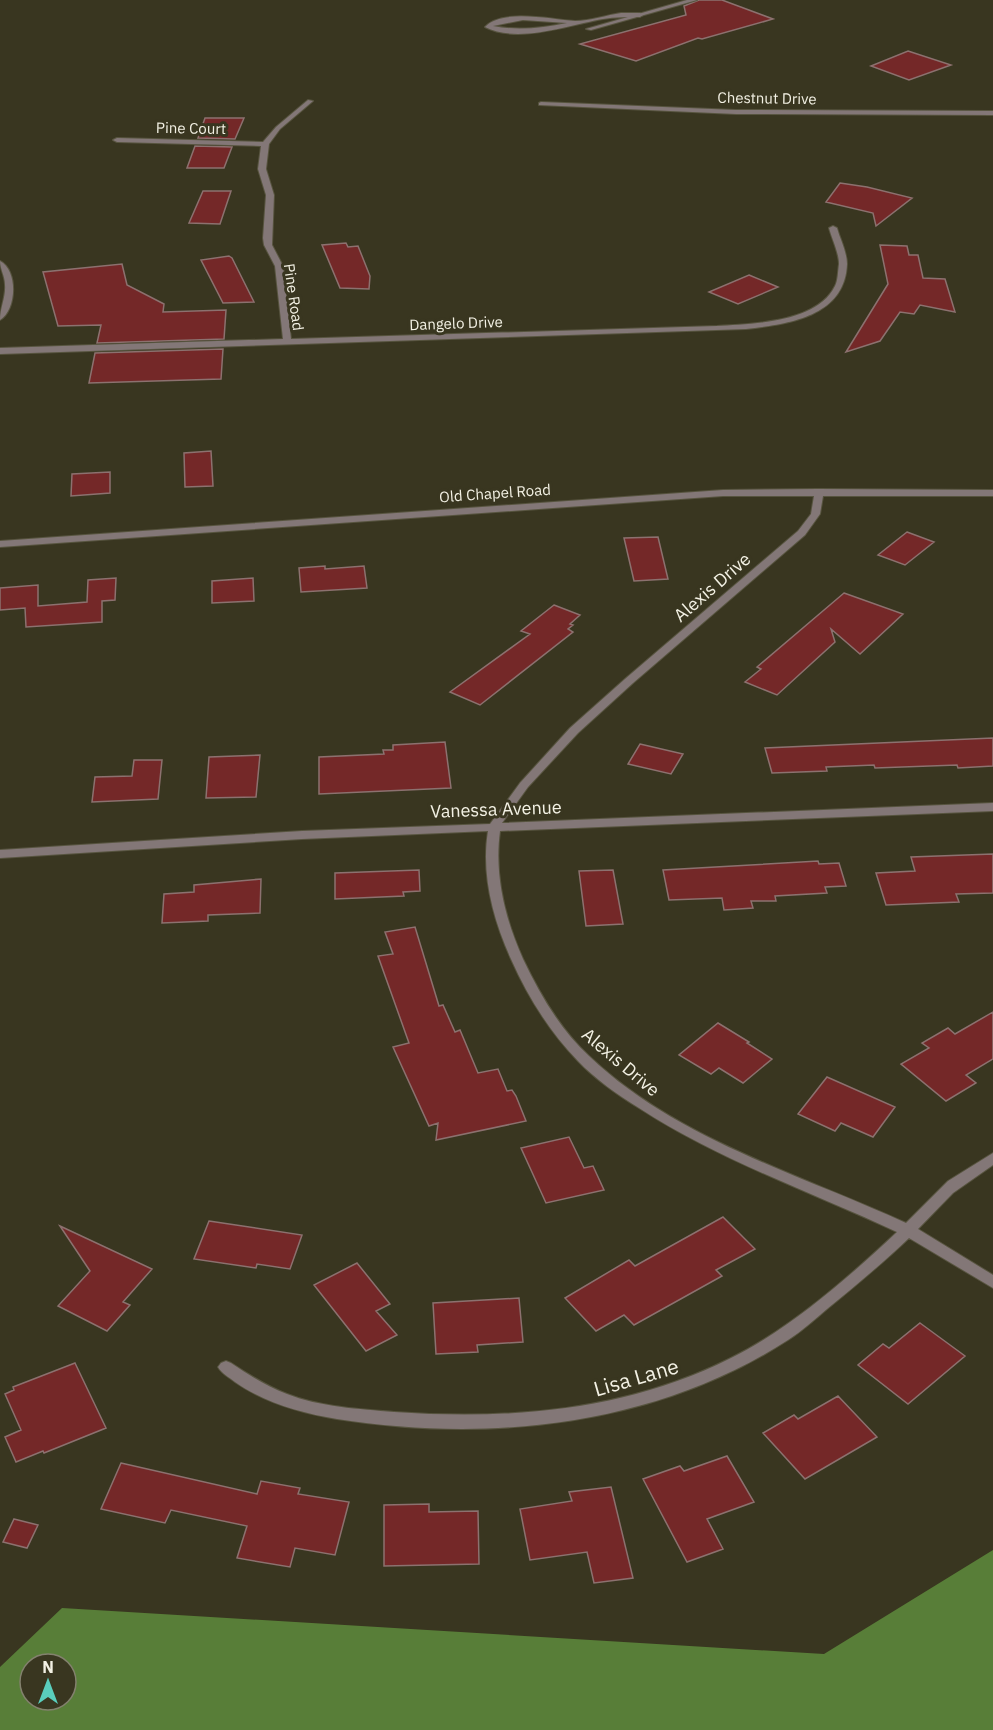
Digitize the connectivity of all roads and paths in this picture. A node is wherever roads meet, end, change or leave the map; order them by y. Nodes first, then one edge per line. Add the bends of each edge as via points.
1 (694, 0) edge
2 (640, 15) junction
3 (578, 23) junction
4 (589, 29) dead end
5 (310, 101) dead end
6 (541, 104) dead end
7 (993, 112) edge
8 (117, 140) dead end
9 (265, 144) junction
10 (833, 228) dead end
11 (0, 263) edge
12 (0, 318) edge
13 (287, 341) junction
14 (0, 351) edge
15 (818, 492) junction
16 (993, 493) edge
17 (0, 544) edge
18 (993, 807) edge
19 (494, 828) junction
20 (0, 854) edge
21 (993, 1158) edge
22 (908, 1230) junction
23 (993, 1282) edge
24 (226, 1367) dead end

1 - 2 street
2 - 3 street via 616,15
2 - 4 street
3 - 3 street via 527,30 488,27 510,20
5 - 9 street
6 - 7 street, Chestnut Drive via 736,112
8 - 9 street, Pine Court
9 - 13 street, Pine Road via 262,169 270,205 267,238 279,266
10 - 13 street, Dangelo Drive via 839,240 843,273 835,291 811,313 776,324
11 - 12 street via 8,272 10,283
13 - 14 street, Dangelo Drive
15 - 16 street, Old Chapel Road
15 - 17 street, Old Chapel Road via 723,493
15 - 19 street, Alexis Drive via 817,510 803,532 573,730 530,778
18 - 19 street, Vanessa Avenue
19 - 20 street, Vanessa Avenue via 302,835
19 - 22 street, Alexis Drive via 493,879 501,920 518,964 553,1023 588,1063 647,1108 703,1140
21 - 22 street, Lisa Lane via 947,1190
22 - 23 street, Alexis Drive
22 - 24 street, Lisa Lane via 784,1335 752,1354 681,1387 588,1413 502,1423 414,1421 338,1413 281,1400 248,1384

